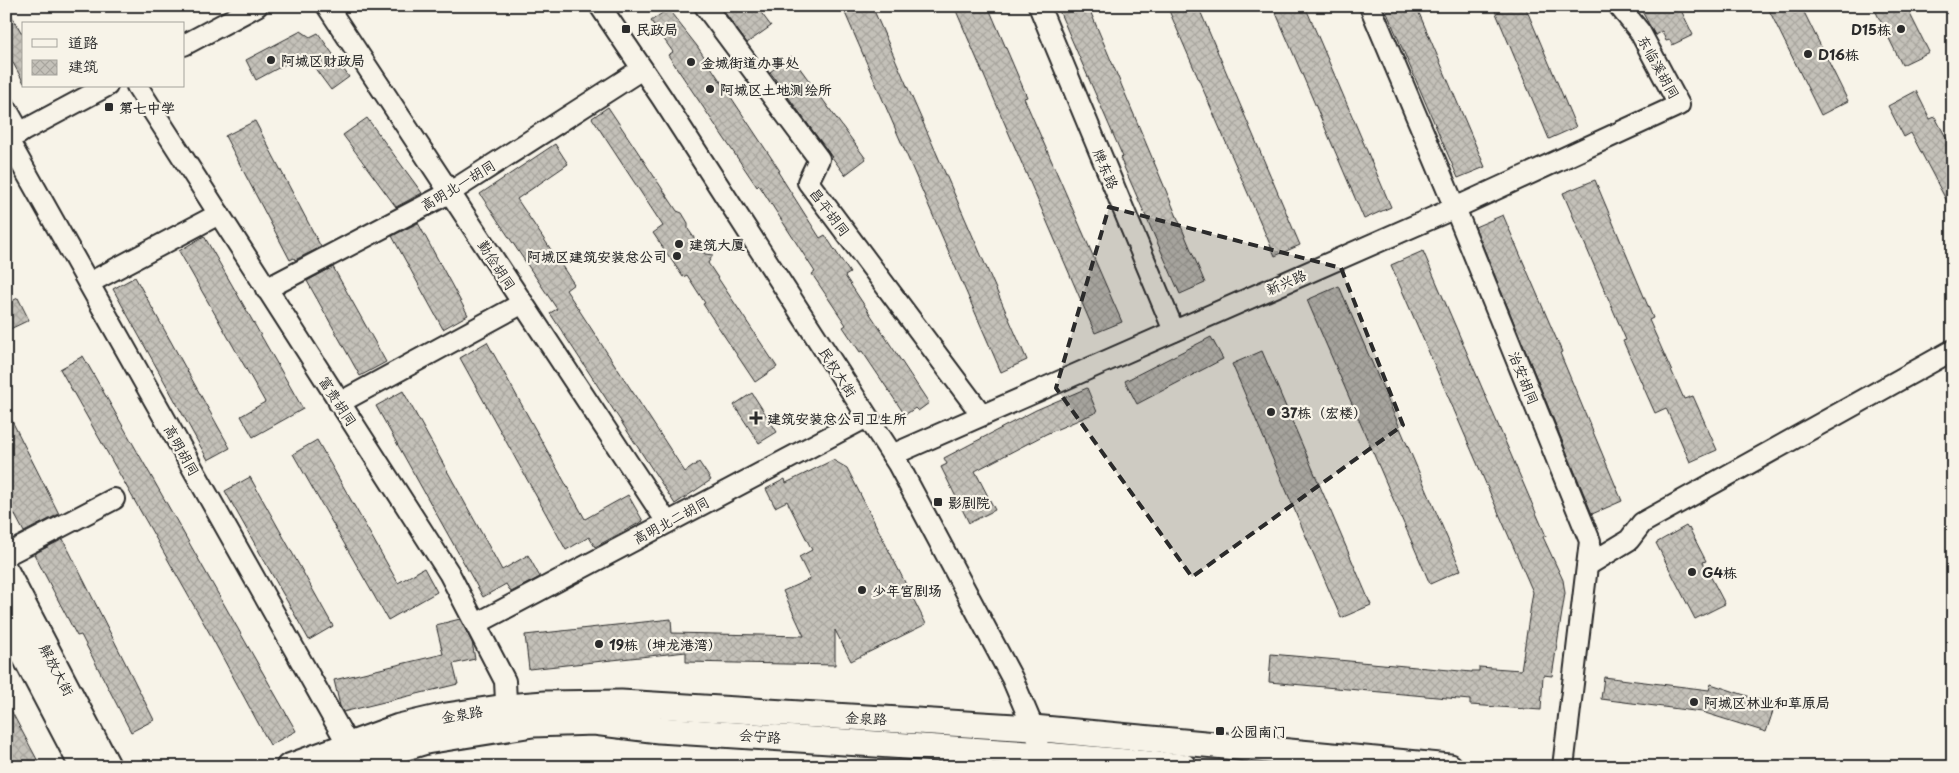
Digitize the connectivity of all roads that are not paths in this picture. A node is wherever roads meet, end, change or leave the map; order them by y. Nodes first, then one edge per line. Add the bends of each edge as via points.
1 (257, 6) edge
2 (328, 6) edge
3 (600, 6) edge
4 (705, 6) edge
5 (1039, 6) edge
6 (1370, 6) edge
7 (1619, 6) edge
8 (185, 44) edge
9 (642, 69) junction
10 (103, 88) edge
11 (138, 88) edge
12 (1680, 105) joint
13 (6, 108) edge
14 (11, 138) edge
15 (450, 193) junction
16 (1455, 208) junction
17 (218, 214) junction
18 (88, 283) junction
19 (266, 289) junction
20 (523, 303) junction
21 (1174, 331) junction
22 (1953, 350) edge
23 (339, 403) junction
24 (982, 416) junction
25 (867, 417) junction
26 (892, 455) junction
27 (114, 499) dead end
28 (667, 522) junction
29 (6, 555) edge
30 (1588, 565) junction
31 (6, 572) edge
32 (6, 620) edge
33 (476, 624) junction
34 (507, 718) junction
35 (1033, 728) junction
36 (348, 758) edge
37 (1045, 761) edge
38 (83, 767) edge
39 (108, 767) edge
40 (289, 767) edge
41 (1184, 767) edge
42 (1450, 767) edge
43 (1563, 767) edge

1 - 8 street
2 - 15 street, 勤俭胡同
3 - 9 street, 民权大街
4 - 24 street, 昌平胡同 via 819,159 808,182
5 - 21 street, 牌东路
6 - 16 street, 治安胡同
7 - 12 street, 东临溪胡同 via 1640,32
9 - 15 street, 高明北一胡同
9 - 25 street, 民权大街
10 - 14 street
11 - 17 street, 富贵胡同
12 - 16 street, 新兴路
13 - 14 street, 高明胡同
14 - 18 street, 高明胡同
15 - 19 street, 高明北一胡同
15 - 20 street, 勤俭胡同
16 - 21 street, 新兴路
16 - 30 street, 治安胡同 via 1590,541
17 - 18 street
17 - 19 street, 富贵胡同
18 - 36 street, 高明胡同
19 - 23 street, 富贵胡同
20 - 23 street
20 - 28 street, 勤俭胡同
21 - 24 street, 新兴路
22 - 30 street via 1642,524 1629,540
23 - 33 street, 富贵胡同 via 449,573
24 - 26 street, 新兴路
25 - 26 street, 民权大街
25 - 28 street, 高明北二胡同
26 - 35 street, 民权大街 via 1012,678
27 - 29 street
28 - 33 street, 高明北二胡同
30 - 43 street, 治安胡同
31 - 39 main road, 解放大街
32 - 38 main road, 解放大街
33 - 34 street, 富贵胡同 via 505,681
34 - 35 main road, 金泉路 via 545,704 621,703
34 - 36 main road, 会宁路 via 426,741
34 - 37 main road, 会宁路 via 533,724 594,722
35 - 37 street, 民权大街
35 - 42 main road, 金泉路
36 - 40 main road
37 - 41 main road, 会宁路

